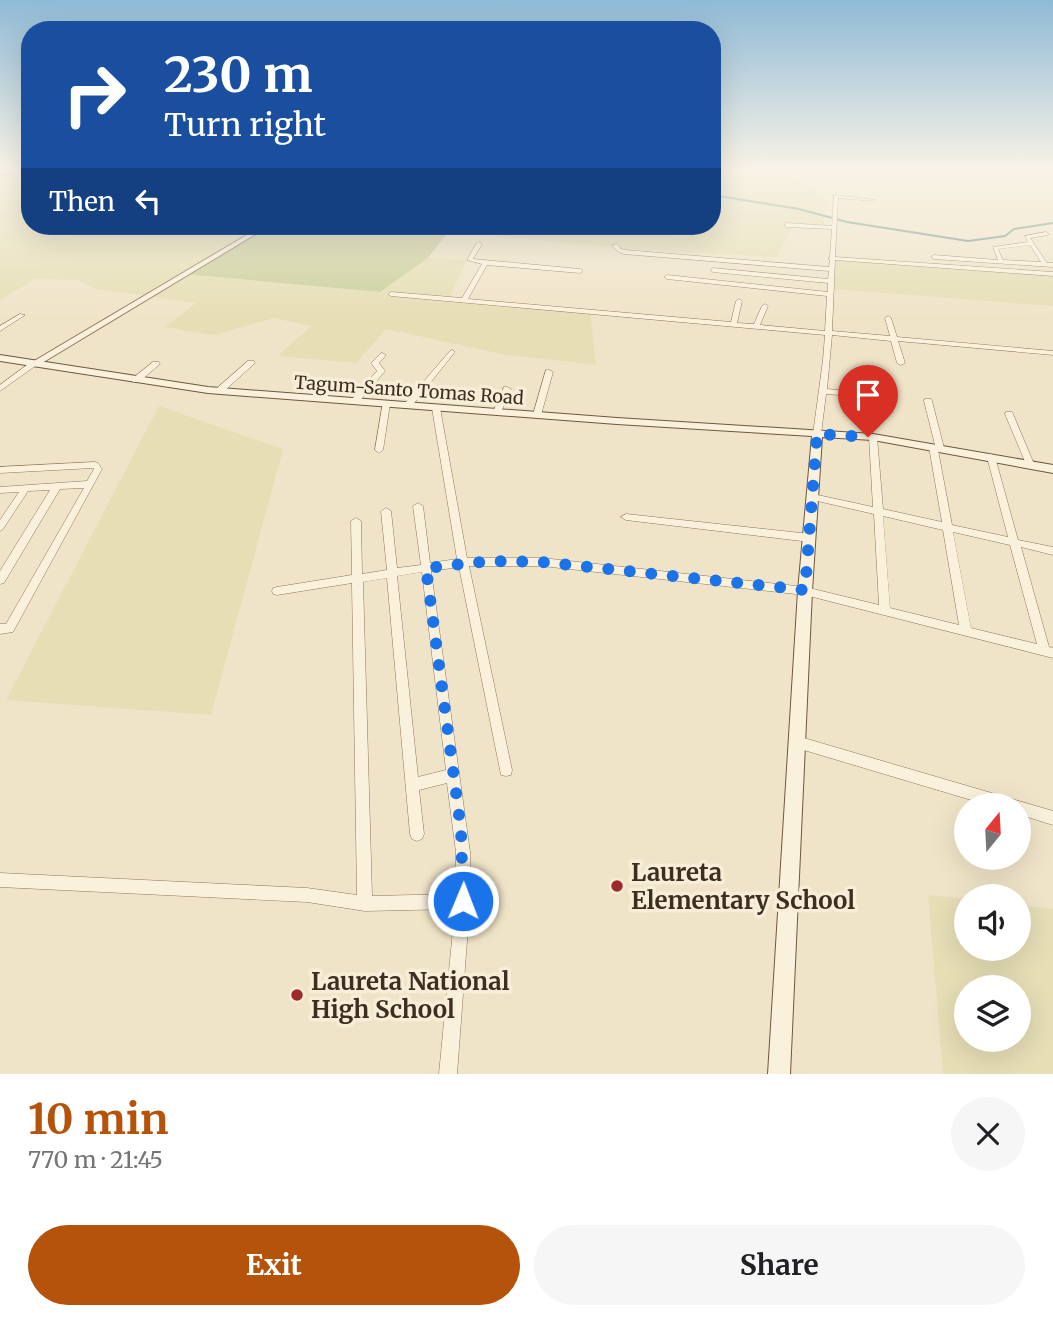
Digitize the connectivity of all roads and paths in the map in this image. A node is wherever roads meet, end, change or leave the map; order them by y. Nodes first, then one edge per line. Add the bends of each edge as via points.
1 (833, 222) joint
2 (787, 225) dead end
3 (251, 235) edge
4 (1031, 243) junction
5 (479, 244) dead end
6 (615, 245) dead end
7 (1053, 245) edge
8 (1014, 247) junction
9 (934, 257) dead end
10 (831, 258) junction
11 (990, 261) junction
12 (1001, 261) junction
13 (485, 263) junction
14 (1022, 263) junction
15 (1045, 264) junction
16 (1053, 265) edge
17 (830, 269) junction
18 (713, 270) dead end
19 (995, 270) junction
20 (580, 271) dead end
21 (1053, 274) edge
22 (667, 277) dead end
23 (830, 281) junction
24 (391, 294) dead end
25 (829, 294) junction
26 (464, 300) junction
27 (739, 301) dead end
28 (765, 306) dead end
29 (22, 316) dead end
30 (888, 318) dead end
31 (734, 324) junction
32 (757, 326) junction
33 (0, 329) edge
34 (827, 333) junction
35 (895, 338) junction
36 (452, 352) dead end
37 (1053, 353) edge
38 (382, 355) dead end
39 (0, 358) edge
40 (251, 363) dead end
41 (901, 363) dead end
42 (34, 364) junction
43 (156, 364) dead end
44 (549, 372) dead end
45 (136, 380) junction
46 (0, 389) edge
47 (507, 390) dead end
48 (219, 391) junction
49 (822, 391) junction
50 (880, 397) dead end
51 (355, 401) junction
52 (928, 401) dead end
53 (386, 404) junction
54 (408, 405) junction
55 (436, 408) junction
56 (497, 412) junction
57 (1009, 414) dead end
58 (537, 415) junction
59 (817, 434) junction
60 (873, 437) junction
61 (937, 447) junction
62 (379, 450) dead end
63 (991, 457) junction
64 (1030, 464) junction
65 (1053, 469) edge
66 (0, 470) edge
67 (90, 484) junction
68 (57, 486) junction
69 (26, 488) junction
70 (0, 490) edge
71 (813, 497) junction
72 (418, 506) dead end
73 (386, 511) dead end
74 (878, 512) junction
75 (626, 517) dead end
76 (356, 521) dead end
77 (0, 527) edge
78 (947, 527) junction
79 (810, 538) junction
80 (1015, 543) junction
81 (1053, 551) edge
82 (463, 562) junction
83 (426, 568) junction
84 (391, 573) junction
85 (357, 578) junction
86 (0, 580) edge
87 (805, 590) junction
88 (276, 591) dead end
89 (885, 610) junction
90 (0, 629) edge
91 (966, 631) junction
92 (1048, 652) edge
93 (797, 742) junction
94 (506, 770) dead end
95 (454, 775) junction
96 (412, 785) junction
97 (970, 793) edge
98 (1031, 811) edge
99 (1053, 818) edge
100 (417, 834) dead end
101 (0, 880) edge
102 (463, 901) junction
103 (365, 904) junction
104 (448, 1074) edge
105 (779, 1074) edge

1 - 2 street
1 - 10 street
3 - 42 main road
4 - 7 street via 1028,236 1045,232
4 - 8 street
4 - 15 street
5 - 13 street via 470,260
6 - 17 street via 624,252
8 - 12 street via 995,248
8 - 14 street
9 - 11 street
10 - 17 street
10 - 19 street
11 - 12 street
11 - 19 street
12 - 14 street
13 - 20 street
13 - 26 street
14 - 15 street
15 - 16 street
17 - 23 street
18 - 23 street
19 - 21 street
22 - 25 street
23 - 25 street
24 - 26 street
25 - 34 street
26 - 31 street
27 - 31 street
28 - 32 street
29 - 33 street
30 - 35 street
31 - 32 street
32 - 34 street
34 - 35 street
34 - 49 street
35 - 37 street
35 - 41 street
36 - 54 street
38 - 51 street via 375,363 382,371
39 - 42 main road, Tagum-Santo Tomas Road
40 - 48 street
42 - 45 main road, Tagum-Santo Tomas Road
42 - 46 street
43 - 45 street
44 - 58 street
45 - 48 main road, Tagum-Santo Tomas Road
47 - 56 street
48 - 51 main road, Tagum-Santo Tomas Road
49 - 50 street
49 - 59 street
51 - 53 main road, Tagum-Santo Tomas Road
52 - 61 street
53 - 54 main road, Tagum-Santo Tomas Road
53 - 62 street
54 - 55 main road, Tagum-Santo Tomas Road
55 - 56 main road, Tagum-Santo Tomas Road
55 - 82 street
56 - 58 main road, Tagum-Santo Tomas Road
57 - 64 street
58 - 59 main road, Tagum-Santo Tomas Road
59 - 60 main road, Tagum-Santo Tomas Road
59 - 71 main road
60 - 61 main road, Tagum-Santo Tomas Road
60 - 74 street
61 - 63 main road, Tagum-Santo Tomas Road
61 - 78 street
63 - 64 main road, Tagum-Santo Tomas Road
63 - 80 street
64 - 65 main road, Tagum-Santo Tomas Road
66 - 67 street via 99,466
67 - 68 street
67 - 90 street via 9,629
68 - 69 street
68 - 86 street
69 - 70 street
69 - 77 street
71 - 74 street
71 - 79 main road
72 - 83 street
73 - 84 street
74 - 78 street
74 - 89 street
75 - 79 street
76 - 85 street
78 - 80 street
78 - 91 street
79 - 87 main road
80 - 81 street
80 - 92 street
82 - 83 street
82 - 87 street via 542,562
82 - 94 street
83 - 84 street
83 - 95 street
84 - 85 street
84 - 96 street
85 - 88 street
85 - 103 street
87 - 89 street
87 - 93 main road
89 - 91 street
91 - 92 street
93 - 97 street
93 - 105 main road
95 - 96 street
95 - 102 street
96 - 100 street
98 - 99 street
101 - 103 street via 307,895
102 - 103 street
102 - 104 street

